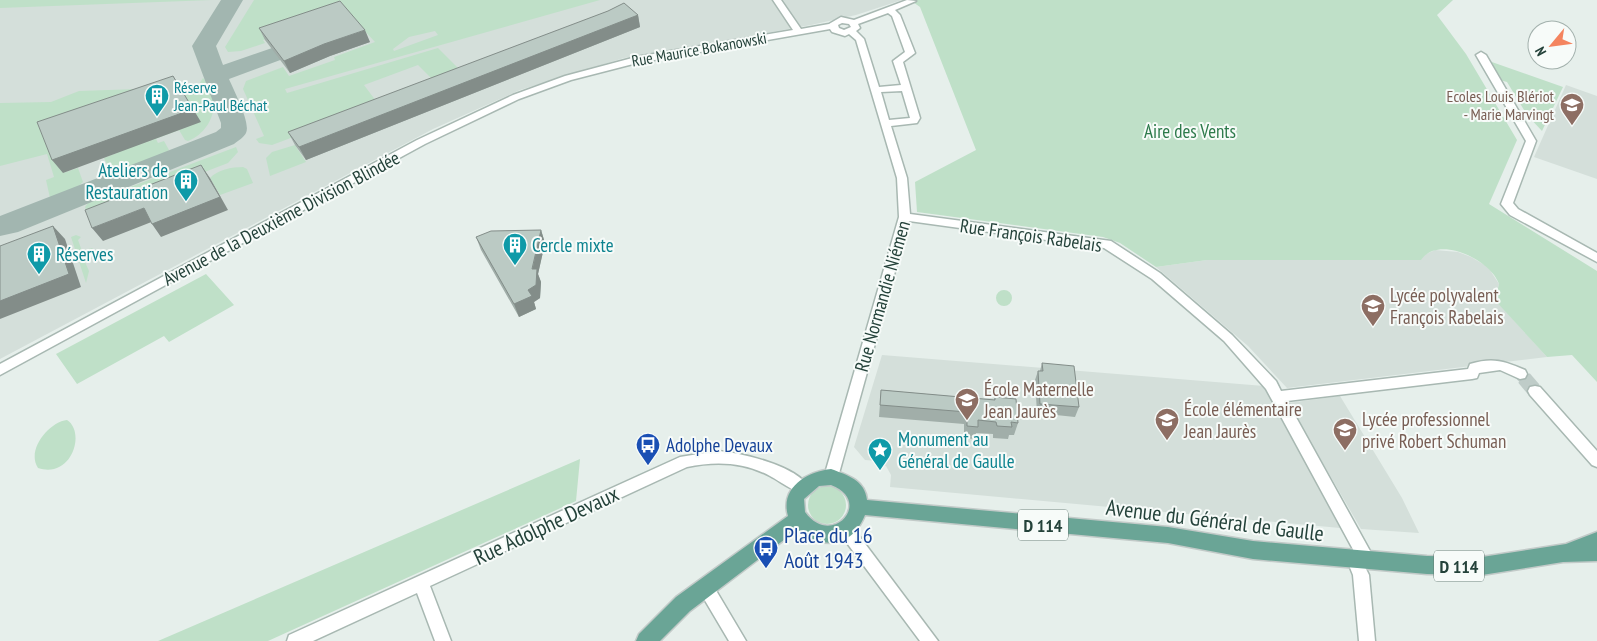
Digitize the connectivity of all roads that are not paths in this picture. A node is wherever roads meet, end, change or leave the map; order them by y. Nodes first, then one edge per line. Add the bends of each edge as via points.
1 (777, 0) edge
2 (912, 2) dead end
3 (889, 10) junction
4 (853, 27) junction
5 (798, 32) junction
6 (1481, 55) dead end
7 (568, 78) joint
8 (906, 88) junction
9 (875, 90) junction
10 (885, 123) junction
11 (905, 217) junction
12 (1597, 258) edge
13 (0, 370) edge
14 (1520, 374) tunnel mouth
15 (1535, 391) tunnel mouth
16 (1278, 397) junction
17 (1597, 461) edge
18 (831, 477) junction
19 (801, 487) junction
20 (860, 507) junction
21 (798, 519) junction
22 (846, 530) junction
23 (1597, 540) edge
24 (1563, 552) junction
25 (1597, 552) edge
26 (1361, 560) junction
27 (421, 582) junction
28 (705, 587) junction
29 (1370, 640) edge
30 (295, 641) edge
31 (444, 641) edge
32 (646, 641) edge
33 (738, 641) edge
34 (930, 641) edge

1 - 5 street
2 - 3 street
3 - 4 street
3 - 8 street via 896,15 910,53 898,62
4 - 5 street, Rue Maurice Bokanowski via 838,32 832,26
4 - 9 street, Rue Normandie Niémen
5 - 7 street, Rue Maurice Bokanowski via 636,60
6 - 12 street via 1531,141 1507,204 1514,212
7 - 13 street, Avenue de la Deuxième Division Blindée via 516,97 421,142
8 - 9 street
8 - 10 street via 915,118 913,121
9 - 10 street, Rue Normandie Niémen
10 - 11 street, Rue Normandie Niémen via 902,178
11 - 16 street, Rue François Rabelais via 1107,244 1156,276 1194,307 1259,370
11 - 18 street, Rue Normandie Niémen
14 - 16 street via 1502,366 1475,368 1472,374
15 - 17 street
16 - 26 street, Rue François Rabelais
18 - 19 main road via 816,478
18 - 20 main road via 850,485
19 - 21 main road via 794,507
19 - 27 street, Rue Adolphe Devaux via 763,465 714,456 690,459
20 - 22 main road via 857,519
20 - 26 main road, Avenue du Général de Gaulle / D 114 via 1168,535 1254,550
21 - 22 main road via 813,532 824,535
21 - 28 main road
22 - 34 street
23 - 24 main road, Avenue du Général de Gaulle / D 114
24 - 25 main road, Avenue du Général de Gaulle / D 114
24 - 26 main road, Avenue du Général de Gaulle / D 114 via 1482,566
26 - 29 street, Rue François Rabelais
27 - 30 street, Rue Adolphe Devaux
27 - 31 street
28 - 32 main road
28 - 33 street

